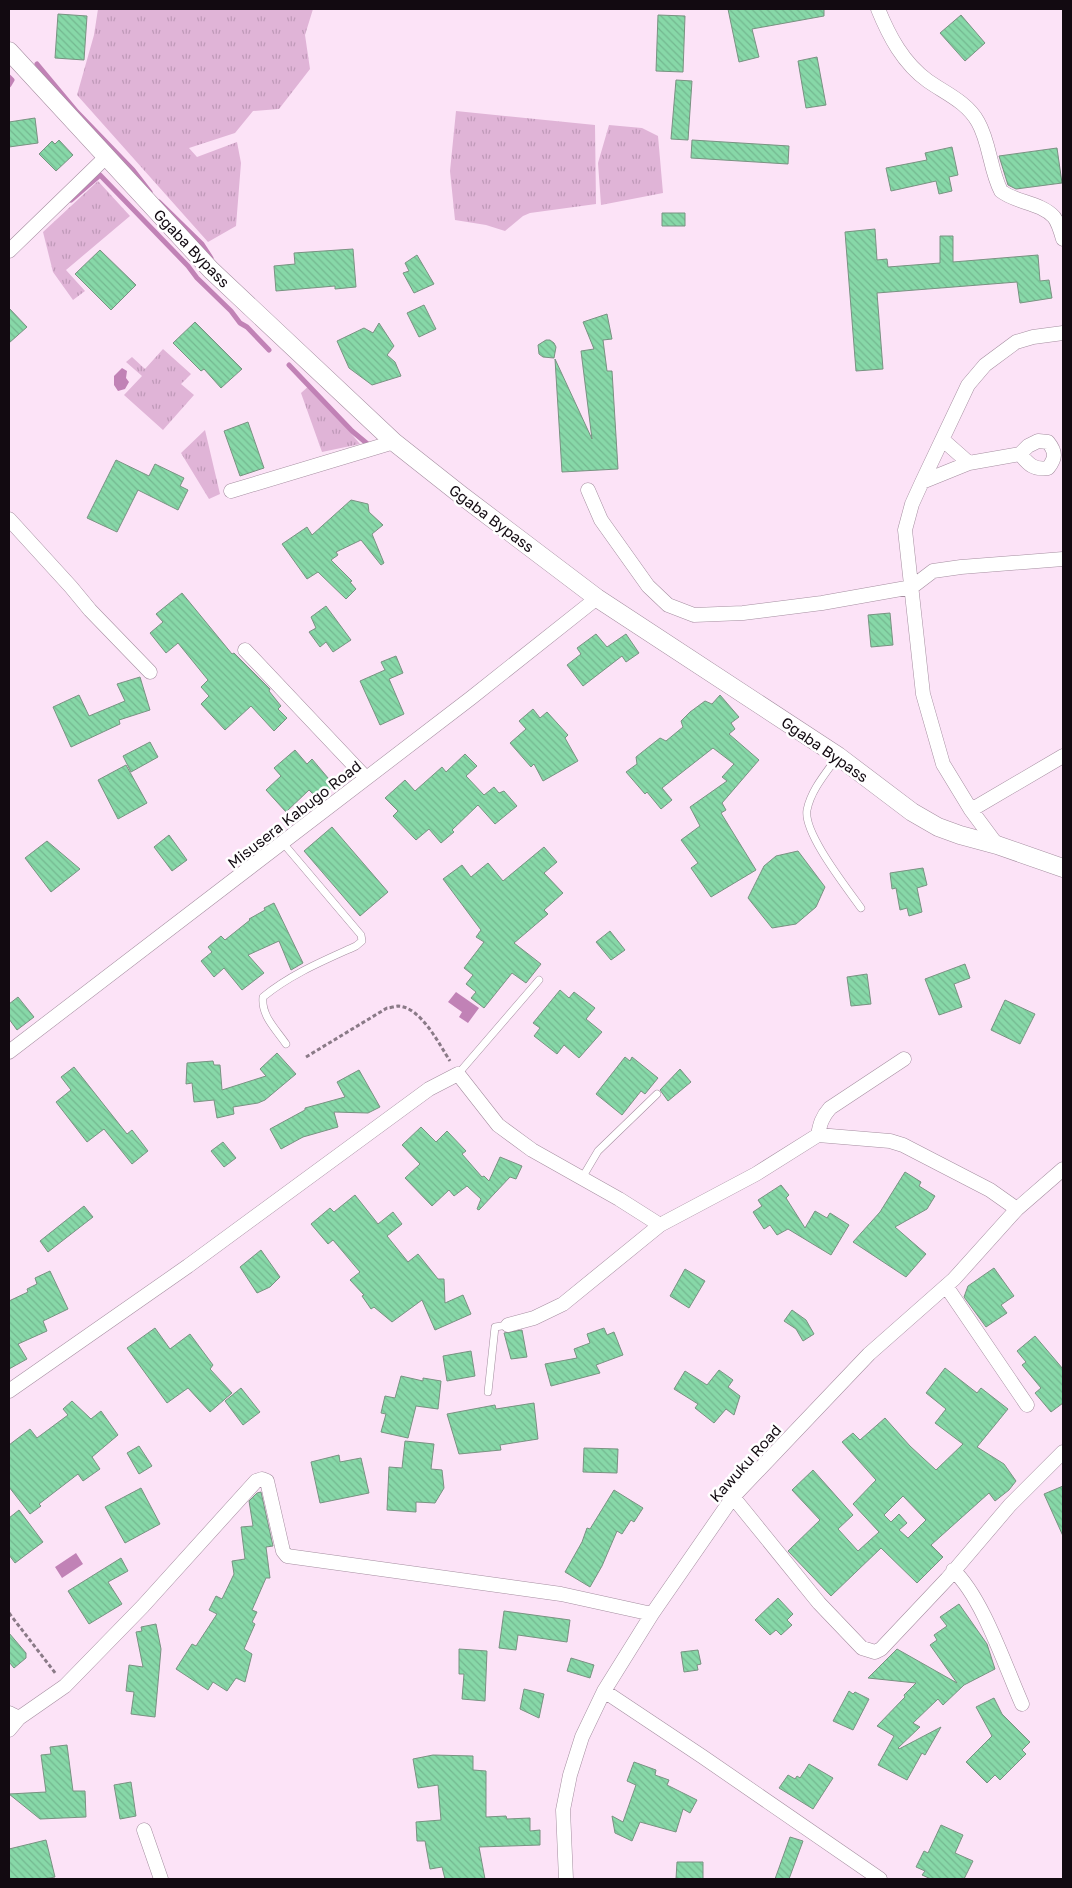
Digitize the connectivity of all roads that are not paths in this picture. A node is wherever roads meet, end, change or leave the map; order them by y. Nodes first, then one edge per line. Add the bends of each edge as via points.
1 (878, 9) edge
2 (9, 50) edge
3 (106, 156) junction
4 (1063, 239) edge
5 (9, 252) edge
6 (1063, 333) edge
7 (943, 440) junction
8 (394, 442) junction
9 (1020, 454) dead end
10 (969, 463) junction
11 (922, 482) junction
12 (588, 490) dead end
13 (231, 491) dead end
14 (9, 519) edge
15 (1063, 559) edge
16 (912, 587) junction
17 (597, 598) junction
18 (245, 650) dead end
19 (150, 672) dead end
20 (838, 756) junction
21 (1063, 756) edge
22 (366, 778) junction
23 (971, 810) junction
24 (283, 843) junction
25 (997, 845) junction
26 (1063, 868) edge
27 (861, 908) dead end
28 (539, 980) dead end
29 (286, 1044) dead end
30 (9, 1052) edge
31 (904, 1059) dead end
32 (458, 1074) junction
33 (657, 1094) dead end
34 (818, 1136) junction
35 (1063, 1169) edge
36 (582, 1178) junction
37 (1017, 1209) junction
38 (660, 1225) junction
39 (946, 1286) junction
40 (508, 1325) joint
41 (9, 1391) edge
42 (488, 1392) dead end
43 (1027, 1405) dead end
44 (1063, 1452) edge
45 (733, 1497) junction
46 (953, 1570) junction
47 (652, 1614) junction
48 (604, 1691) junction
49 (1022, 1704) dead end
50 (14, 1716) edge
51 (9, 1730) edge
52 (144, 1830) dead end
53 (161, 1879) edge
54 (566, 1879) edge
55 (880, 1879) edge

1 - 4 street via 887,32 905,60 927,80 959,100 978,121 1001,191 1054,217
2 - 3 street, Ggaba Bypass
3 - 5 street
3 - 8 street, Ggaba Bypass via 212,270
6 - 7 street via 1016,342 985,365 968,385
7 - 10 street
7 - 11 street
8 - 13 street
8 - 17 street, Ggaba Bypass
9 - 10 street
10 - 11 street
11 - 16 street via 905,530
12 - 16 street via 601,520 648,586 668,605 694,615 822,603
14 - 19 street
15 - 16 street via 933,571
16 - 23 street via 923,694 943,764
17 - 20 street, Ggaba Bypass
17 - 22 street, Misusera Kabugo Road
18 - 22 street
20 - 25 street, Ggaba Bypass via 912,812 946,830
20 - 27 lane via 812,793 807,812 812,834
21 - 23 street
22 - 24 street, Misusera Kabugo Road
23 - 25 street
24 - 29 lane via 361,935 362,941 306,969 263,997 265,1015
24 - 30 street, Misusera Kabugo Road
25 - 26 street, Ggaba Bypass
28 - 32 lane
31 - 34 street via 830,1108 820,1123
32 - 36 street via 498,1125 532,1150
32 - 41 street via 429,1089 188,1266
33 - 36 lane via 598,1151
34 - 37 street via 890,1141 904,1145 990,1190
34 - 38 street
35 - 37 street, Kawuku Road
36 - 38 street
37 - 39 street, Kawuku Road
38 - 40 street via 563,1304 534,1318
39 - 43 street
39 - 45 street, Kawuku Road via 869,1354
40 - 42 lane via 495,1328
44 - 46 street
45 - 46 street via 819,1603 867,1651 881,1649
45 - 47 street, Kawuku Road
46 - 49 street via 968,1586
47 - 48 street, Kawuku Road
47 - 50 street via 561,1594 287,1556 283,1551 267,1480 262,1479 256,1481 143,1606 65,1686
48 - 54 street, Kawuku Road via 582,1737 570,1774 563,1810
48 - 55 street
50 - 51 street
52 - 53 street

